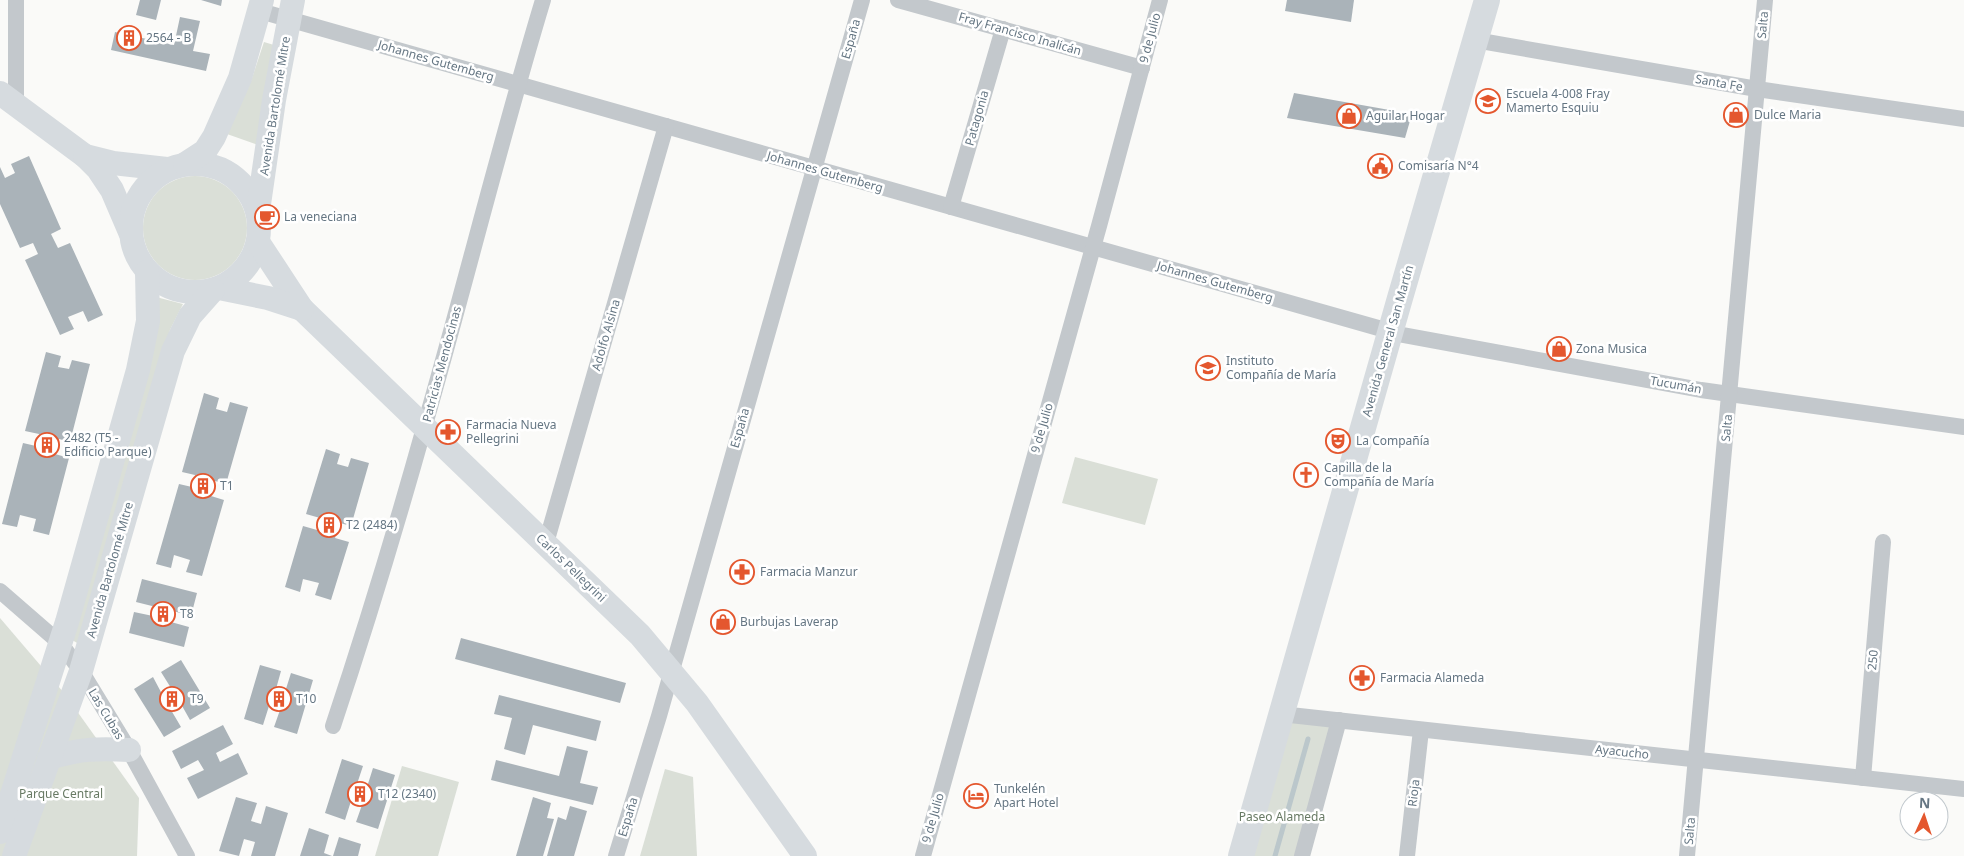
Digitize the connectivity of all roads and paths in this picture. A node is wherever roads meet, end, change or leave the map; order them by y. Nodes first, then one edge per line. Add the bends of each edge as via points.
1 (16, 0) edge
2 (543, 0) edge
3 (862, 0) edge
4 (898, 0) edge
5 (1160, 0) edge
6 (1487, 0) edge
7 (1766, 0) edge
8 (261, 6) edge
9 (291, 10) edge
10 (1003, 29) junction
11 (1475, 40) junction
12 (1142, 68) junction
13 (518, 84) junction
14 (1757, 89) junction
15 (8, 98) edge
16 (1964, 119) edge
17 (666, 126) junction
18 (85, 156) junction
19 (176, 167) junction
20 (813, 169) junction
21 (951, 207) junction
22 (258, 211) junction
23 (130, 233) junction
24 (258, 242) junction
25 (1093, 248) junction
26 (148, 272) junction
27 (216, 289) junction
28 (302, 309) junction
29 (1390, 332) junction
30 (1730, 394) junction
31 (425, 427) junction
32 (1964, 427) edge
33 (1883, 542) dead end
34 (546, 543) junction
35 (0, 591) edge
36 (61, 644) junction
37 (81, 671) junction
38 (672, 671) junction
39 (1281, 714) junction
40 (1339, 720) junction
41 (333, 726) dead end
42 (1421, 730) junction
43 (129, 750) junction
44 (49, 758) junction
45 (1696, 760) junction
46 (1863, 778) junction
47 (1964, 789) edge
48 (0, 832) edge
49 (14, 856) edge
50 (188, 856) edge
51 (616, 856) edge
52 (805, 856) edge
53 (923, 856) edge
54 (1241, 856) edge
55 (1302, 856) edge
56 (1406, 856) edge
57 (1688, 856) edge

1 - 15 street
2 - 13 street, Patricias Mendocinas
3 - 20 street, España
4 - 10 street, Fray Francisco Inalicán
5 - 12 street, 9 de Julio
6 - 11 main road, Avenida General San Martín
7 - 14 street, Salta
8 - 9 street, Johannes Gutemberg
8 - 19 street via 240,78 214,138 205,151
9 - 13 street, Johannes Gutemberg
9 - 22 street, Avenida Bartolomé Mitre
10 - 12 street, Fray Francisco Inalicán
10 - 21 street, Patagonia
11 - 14 street, Santa Fe
11 - 29 main road, Avenida General San Martín
12 - 25 street, 9 de Julio
13 - 17 street, Johannes Gutemberg
13 - 31 street, Patricias Mendocinas
14 - 16 street, Santa Fe
14 - 30 street, Salta
15 - 18 street
17 - 20 street, Johannes Gutemberg
17 - 34 street, Adolfo Alsina
18 - 19 street via 128,165
18 - 23 street via 112,190
19 - 22 street via 199,163 226,171 246,188
19 - 23 street via 151,180 139,196 132,214
20 - 21 street, Johannes Gutemberg
20 - 38 street, España
21 - 25 street, Johannes Gutemberg
22 - 24 street
23 - 26 street via 136,254
24 - 27 street via 248,266 235,279
24 - 28 street, Carlos Pellegrini
25 - 29 street, Johannes Gutemberg
25 - 53 street, 9 de Julio
26 - 27 street via 178,290
26 - 36 street via 146,336
27 - 28 street, Carlos Pellegrini via 268,298
27 - 37 street, Avenida Bartolomé Mitre via 190,316 168,365
28 - 31 street, Carlos Pellegrini
29 - 30 street, Tucumán
29 - 39 main road, Avenida General San Martín
30 - 32 street, Tucumán
30 - 45 street, Salta
31 - 34 street, Carlos Pellegrini
31 - 41 street, Patricias Mendocinas
33 - 46 street, 250
34 - 38 street, Carlos Pellegrini
35 - 36 street, Las Cubas
36 - 37 street, Las Cubas
36 - 48 street
37 - 43 street, Las Cubas
37 - 44 street, Avenida Bartolomé Mitre
38 - 51 street, España
38 - 52 street, Carlos Pellegrini
39 - 40 street, Ayacucho
39 - 54 main road, Avenida General San Martín
40 - 42 street, Ayacucho
40 - 55 street
42 - 45 street, Ayacucho
42 - 56 street, Rioja
43 - 44 street via 72,750
43 - 50 street, Las Cubas
44 - 49 street, Avenida Bartolomé Mitre
45 - 46 street, Ayacucho
45 - 57 street, Salta
46 - 47 street, Ayacucho

